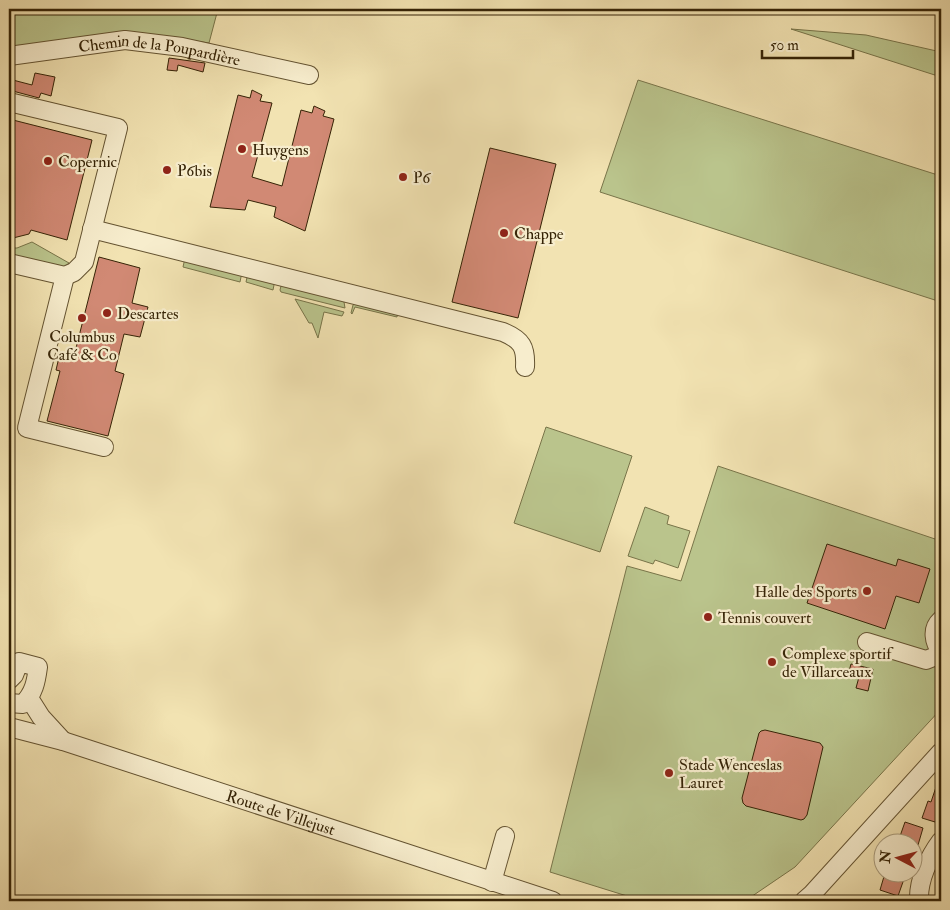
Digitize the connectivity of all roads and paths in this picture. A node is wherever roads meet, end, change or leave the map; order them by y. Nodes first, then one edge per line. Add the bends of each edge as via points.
1 (9, 56) edge
2 (309, 75) dead end
3 (9, 102) edge
4 (92, 229) junction
5 (9, 263) edge
6 (65, 276) junction
7 (525, 367) dead end
8 (104, 447) dead end
9 (941, 620) edge
10 (866, 642) dead end
11 (941, 654) edge
12 (9, 680) edge
13 (29, 698) junction
14 (9, 703) edge
15 (9, 727) edge
16 (63, 741) junction
17 (941, 752) edge
18 (505, 836) dead end
19 (941, 841) edge
20 (492, 882) junction
21 (553, 901) edge
22 (804, 901) edge
23 (918, 901) edge

1 - 2 street, Chemin de la Poupardière via 125,40 182,47
3 - 4 street via 118,128
4 - 6 street via 84,262
4 - 7 street via 503,332 514,336 523,346
5 - 6 street
6 - 8 street via 27,428
9 - 11 street via 934,631 935,644
10 - 11 street via 926,660
12 - 13 street via 20,662 38,667
13 - 14 street via 23,704
13 - 16 street
15 - 16 street, Route de Villejust
16 - 20 street, Route de Villejust
17 - 22 street
18 - 20 street
19 - 23 street via 922,878
20 - 21 street, Route de Villejust

